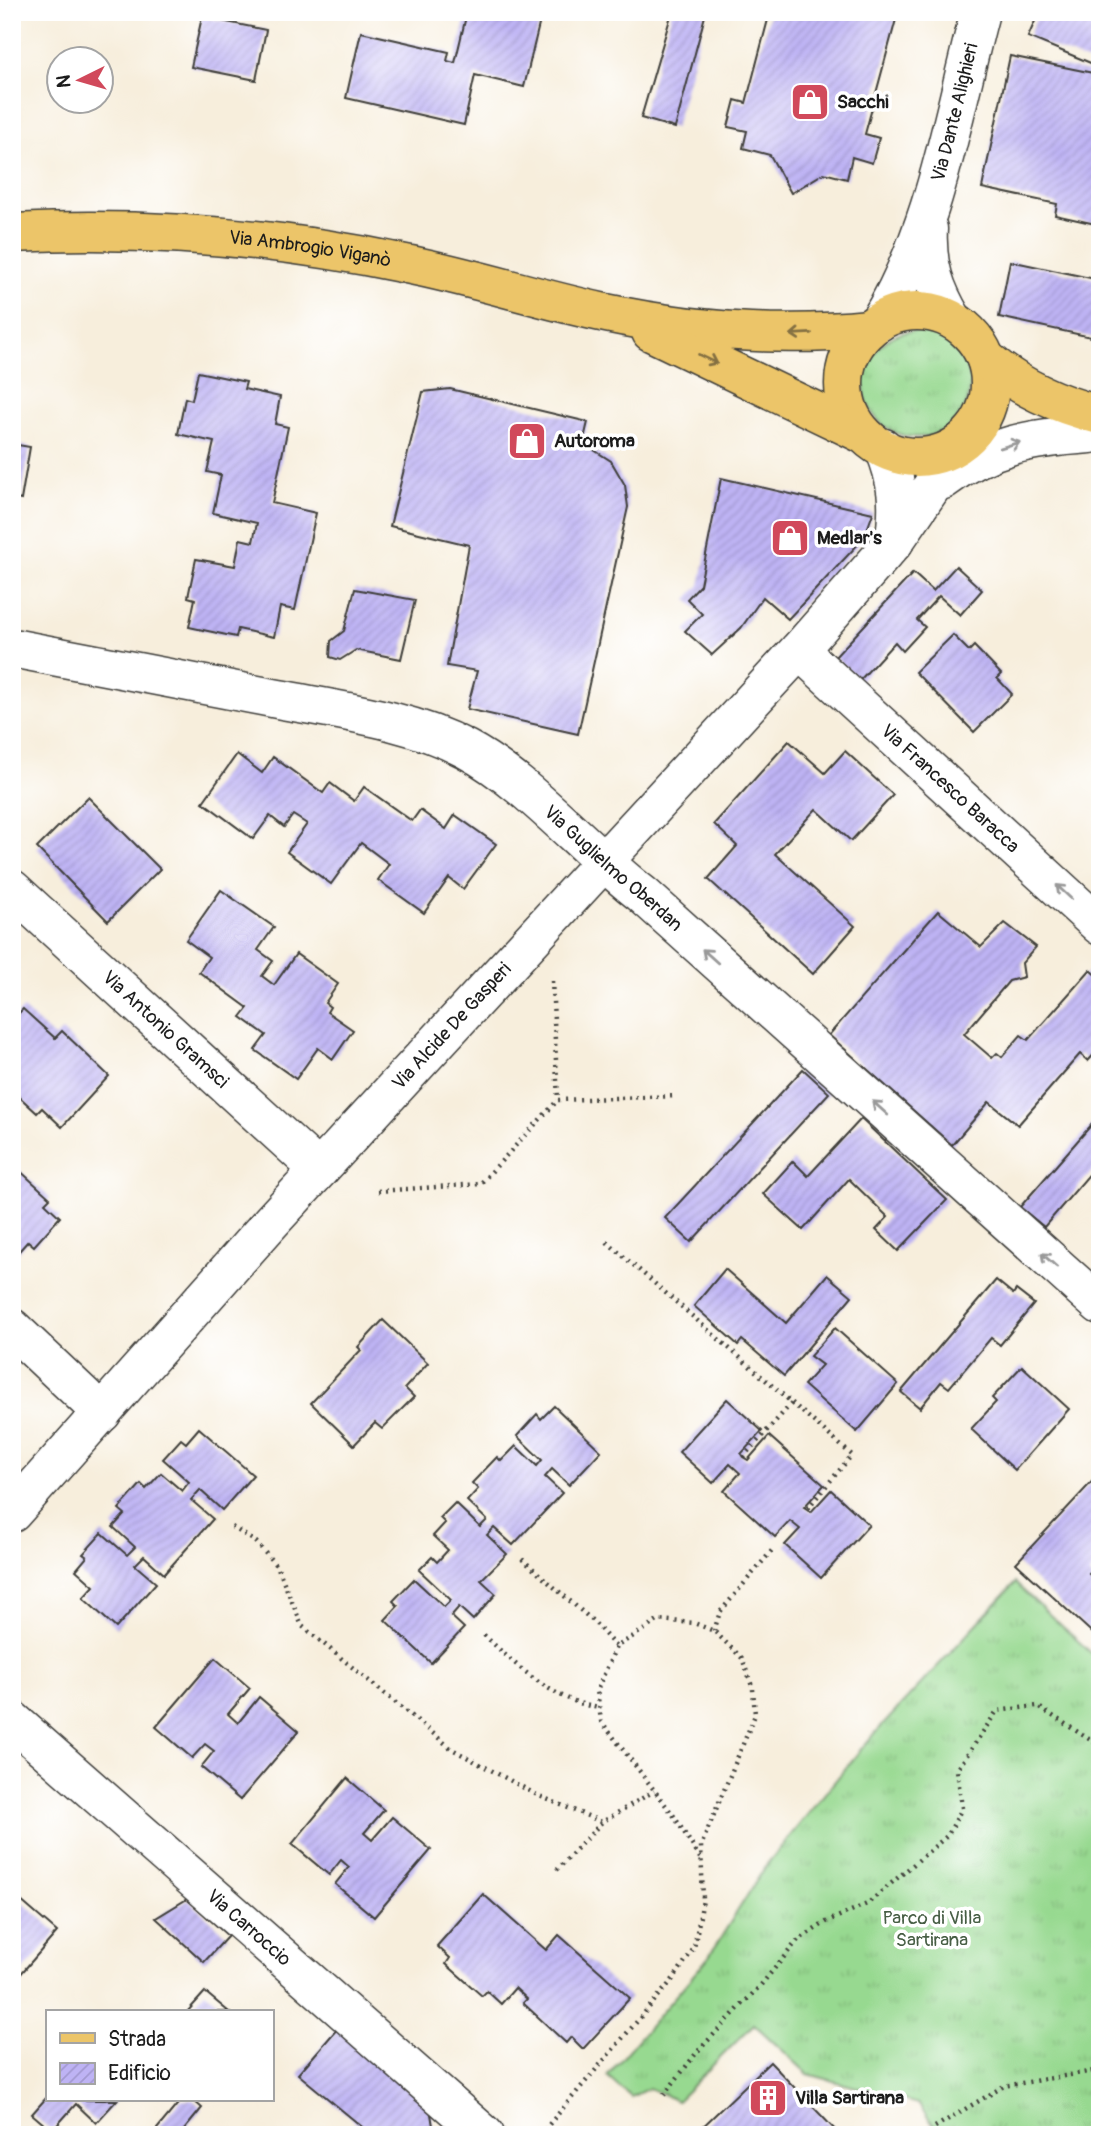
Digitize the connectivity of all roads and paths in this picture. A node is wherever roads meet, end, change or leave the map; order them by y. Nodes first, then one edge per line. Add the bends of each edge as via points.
1 (980, 12) edge
2 (929, 213) junction
3 (12, 233) edge
4 (601, 312) junction
5 (953, 320) junction
6 (874, 325) junction
7 (986, 359) junction
8 (1100, 417) edge
9 (1100, 430) edge
10 (971, 431) junction
11 (874, 441) junction
12 (930, 490) junction
13 (894, 542) junction
14 (12, 649) edge
15 (799, 650) junction
16 (602, 864) junction
17 (12, 889) edge
18 (1100, 926) edge
19 (552, 981) dead end
20 (677, 1096) dead end
21 (558, 1100) junction
22 (319, 1170) junction
23 (378, 1191) dead end
24 (607, 1242) dead end
25 (1100, 1306) edge
26 (12, 1328) edge
27 (792, 1403) junction
28 (102, 1413) junction
29 (743, 1457) dead end
30 (807, 1509) dead end
31 (12, 1513) edge
32 (232, 1527) dead end
33 (775, 1548) dead end
34 (522, 1559) dead end
35 (714, 1631) junction
36 (484, 1635) dead end
37 (616, 1647) junction
38 (599, 1708) junction
39 (12, 1720) edge
40 (1100, 1746) edge
41 (654, 1791) junction
42 (602, 1822) junction
43 (701, 1858) junction
44 (557, 1870) dead end
45 (1100, 2070) edge
46 (664, 2095) dead end
47 (935, 2127) dead end
48 (473, 2131) edge
49 (540, 2135) edge

1 - 2 street, Via Dante Alighieri
2 - 5 street, Via Dante Alighieri via 927,254 933,282
2 - 6 street, Via Dante Alighieri via 906,274
3 - 4 main road, Via Ambrogio Viganò via 162,231 229,236 403,263
6 -> 4 main road, Via Ambrogio Viganò via 789,335
4 -> 11 main road, Via Ambrogio Viganò via 690,350
5 - 6 main road via 916,311
5 - 7 main road via 977,342
6 - 11 main road via 854,347 846,368 845,392 851,414
7 - 8 main road via 1010,380
7 - 10 main road via 989,391
8 - 10 main road via 1029,413
12 -> 9 street via 967,462 1005,446
10 - 11 main road via 945,452 924,457 903,456
10 - 12 street, Via Alcide De Gasperi
11 - 13 street via 897,491
12 - 13 street, Via Alcide De Gasperi
13 - 15 street, Via Alcide De Gasperi
14 - 16 street, Via Guglielmo Oberdan via 417,729 493,766
15 - 16 street, Via Alcide De Gasperi
18 -> 15 street, Via Francesco Baracca
16 - 22 street, Via Alcide De Gasperi
25 -> 16 street, Via Guglielmo Oberdan via 642,894
17 - 22 street, Via Antonio Gramsci
19 - 21 path
20 - 21 path
21 - 23 path via 481,1184
22 - 28 street, Via Alcide De Gasperi
24 - 27 path
26 - 28 street
27 - 29 path
27 - 30 path via 852,1455
28 - 31 street, Via Alcide De Gasperi
32 - 42 path via 256,1542 278,1568 302,1626 399,1707 452,1749 537,1795
33 - 35 path via 720,1612
34 - 37 path
35 - 37 path via 694,1623 659,1620
35 - 43 path via 741,1658 755,1715 701,1846
36 - 38 path via 538,1682 577,1704
37 - 38 path via 597,1690
38 - 41 path via 601,1721
39 - 48 street, Via Carroccio
40 - 46 path via 1037,1706 997,1711 957,1770 962,1808 948,1835 867,1904 798,1940
41 - 42 path
41 - 43 path
42 - 44 path
43 - 49 path via 703,1900 694,1948 674,1978
45 - 47 path via 1004,2086

